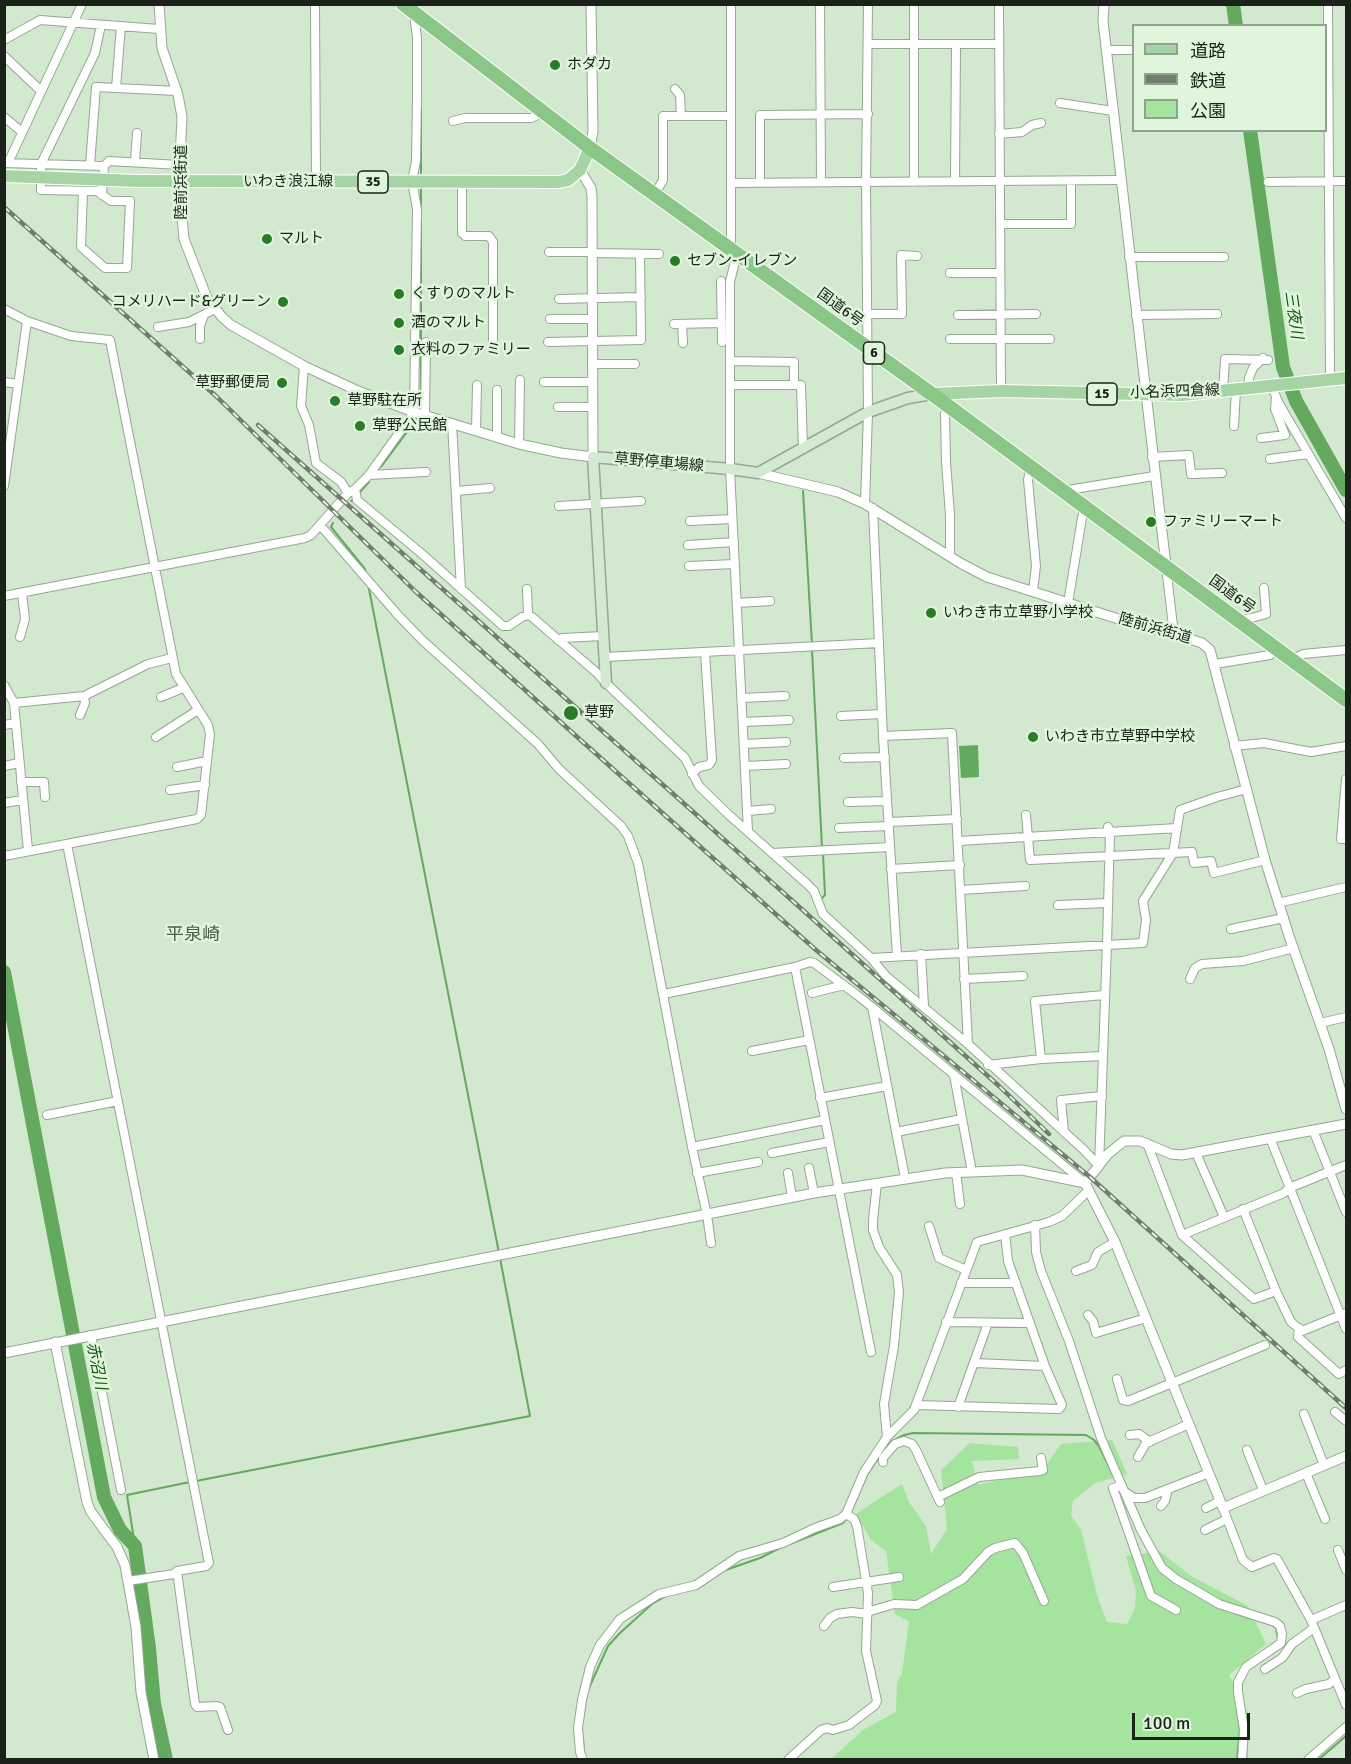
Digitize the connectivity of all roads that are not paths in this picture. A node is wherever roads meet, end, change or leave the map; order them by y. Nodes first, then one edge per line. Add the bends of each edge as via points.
1 (82, 4) edge
2 (159, 4) edge
3 (315, 4) edge
4 (591, 4) edge
5 (731, 4) edge
6 (820, 4) edge
7 (868, 4) edge
8 (914, 4) edge
9 (999, 4) edge
10 (1104, 4) edge
11 (1328, 4) edge
12 (408, 9) edge
13 (73, 23) junction
14 (102, 25) junction
15 (121, 26) junction
16 (159, 29) junction
17 (5, 39) edge
18 (868, 44) junction
19 (914, 44) junction
20 (956, 44) junction
21 (999, 44) junction
22 (1106, 50) junction
23 (1132, 50) edge
24 (4, 56) edge
25 (116, 88) junction
26 (675, 89) dead end
27 (41, 91) junction
28 (177, 91) junction
29 (1060, 103) dead end
30 (1113, 111) junction
31 (544, 112) junction
32 (868, 114) junction
33 (820, 115) junction
34 (681, 116) junction
35 (731, 116) junction
36 (4, 117) edge
37 (453, 121) dead end
38 (1041, 123) dead end
39 (22, 132) junction
40 (137, 133) dead end
41 (999, 134) junction
42 (590, 148) junction
43 (135, 162) junction
44 (6, 163) edge
45 (41, 164) junction
46 (90, 165) junction
47 (180, 165) junction
48 (104, 166) junction
49 (580, 170) junction
50 (4, 176) edge
51 (1120, 180) junction
52 (412, 181) junction
53 (1000, 181) junction
54 (1071, 181) junction
55 (1329, 181) junction
56 (1347, 181) edge
57 (179, 182) junction
58 (462, 182) junction
59 (821, 182) junction
60 (914, 182) junction
61 (955, 182) junction
62 (1268, 182) dead end
63 (316, 183) junction
64 (731, 183) junction
65 (760, 183) junction
66 (866, 183) junction
67 (83, 191) junction
68 (655, 194) junction
69 (102, 195) junction
70 (1001, 224) junction
71 (734, 251) junction
72 (549, 252) dead end
73 (592, 252) junction
74 (640, 254) junction
75 (659, 254) dead end
76 (917, 256) dead end
77 (1129, 257) junction
78 (1224, 257) dead end
79 (950, 273) dead end
80 (1000, 273) junction
81 (721, 281) dead end
82 (592, 297) junction
83 (641, 297) junction
84 (559, 299) dead end
85 (4, 309) edge
86 (214, 309) junction
87 (868, 314) junction
88 (1001, 314) junction
89 (1036, 314) dead end
90 (1216, 314) dead end
91 (204, 315) junction
92 (958, 315) dead end
93 (1136, 315) junction
94 (550, 319) dead end
95 (592, 319) junction
96 (27, 321) junction
97 (725, 322) junction
98 (158, 327) dead end
99 (200, 339) dead end
100 (950, 339) dead end
101 (1001, 339) junction
102 (1050, 339) dead end
103 (493, 340) dead end
104 (592, 341) junction
105 (426, 342) dead end
106 (548, 342) dead end
107 (722, 342) dead end
108 (683, 343) dead end
109 (867, 347) junction
110 (730, 361) junction
111 (592, 364) junction
112 (635, 364) dead end
113 (304, 366) junction
114 (1347, 378) edge
115 (1330, 379) junction
116 (520, 380) dead end
117 (4, 382) edge
118 (544, 382) dead end
119 (592, 382) junction
120 (18, 384) junction
121 (730, 385) junction
122 (794, 385) junction
123 (477, 386) dead end
124 (1242, 389) junction
125 (497, 390) dead end
126 (1001, 391) junction
127 (1223, 391) junction
128 (1274, 391) junction
129 (932, 394) junction
130 (1145, 395) junction
131 (947, 405) junction
132 (592, 406) junction
133 (558, 407) dead end
134 (414, 412) junction
135 (868, 412) junction
136 (425, 415) junction
137 (9, 421) edge
138 (452, 423) junction
139 (1234, 426) dead end
140 (476, 431) junction
141 (497, 437) junction
142 (1261, 438) dead end
143 (519, 444) junction
144 (802, 448) junction
145 (1308, 454) junction
146 (593, 457) junction
147 (1152, 457) junction
148 (1270, 459) dead end
149 (1031, 467) junction
150 (730, 469) junction
151 (426, 472) dead end
152 (758, 473) junction
153 (1222, 473) dead end
154 (369, 475) junction
155 (1154, 476) junction
156 (4, 486) edge
157 (490, 488) dead end
158 (351, 491) junction
159 (456, 491) junction
160 (1062, 491) junction
161 (641, 501) dead end
162 (596, 504) junction
163 (559, 506) dead end
164 (869, 506) junction
165 (1085, 508) junction
166 (1347, 518) edge
167 (732, 519) junction
168 (690, 521) dead end
169 (320, 525) junction
170 (734, 542) junction
171 (688, 545) dead end
172 (950, 556) junction
173 (735, 564) junction
174 (689, 566) dead end
175 (1166, 566) junction
176 (153, 567) junction
177 (1264, 588) dead end
178 (461, 589) junction
179 (527, 589) dead end
180 (1033, 591) junction
181 (22, 593) junction
182 (4, 596) edge
183 (770, 601) dead end
184 (737, 603) junction
185 (1068, 603) junction
186 (528, 615) junction
187 (1240, 621) junction
188 (1172, 633) junction
189 (603, 636) junction
190 (20, 637) dead end
191 (558, 640) junction
192 (879, 643) junction
193 (1277, 649) junction
194 (1347, 650) edge
195 (739, 651) junction
196 (705, 652) junction
197 (605, 657) junction
198 (172, 658) junction
199 (1292, 660) junction
200 (1215, 664) junction
201 (606, 683) junction
202 (4, 685) edge
203 (183, 688) junction
204 (84, 696) junction
205 (785, 696) dead end
206 (161, 697) dead end
207 (742, 698) junction
208 (1347, 700) edge
209 (14, 703) junction
210 (198, 710) junction
211 (882, 714) junction
212 (80, 715) dead end
213 (841, 716) dead end
214 (789, 720) dead end
215 (743, 722) junction
216 (16, 723) junction
217 (4, 725) edge
218 (156, 736) dead end
219 (883, 736) junction
220 (786, 742) dead end
221 (744, 744) junction
222 (1234, 746) junction
223 (1347, 746) edge
224 (885, 757) junction
225 (844, 758) dead end
226 (207, 761) junction
227 (19, 763) junction
228 (786, 764) dead end
229 (4, 766) edge
230 (746, 766) junction
231 (177, 767) dead end
232 (692, 774) junction
233 (1347, 778) edge
234 (21, 782) junction
235 (205, 785) junction
236 (1247, 789) junction
237 (170, 790) dead end
238 (45, 797) dead end
239 (22, 800) junction
240 (887, 801) junction
241 (848, 802) dead end
242 (4, 803) edge
243 (771, 809) dead end
244 (748, 811) junction
245 (1026, 815) dead end
246 (957, 819) junction
247 (889, 824) junction
248 (839, 828) dead end
249 (1177, 828) junction
250 (1109, 829) junction
251 (748, 831) junction
252 (1028, 837) junction
253 (1347, 839) edge
254 (958, 842) junction
255 (67, 844) junction
256 (890, 847) junction
257 (28, 850) junction
258 (772, 853) junction
259 (1173, 853) junction
260 (4, 855) edge
261 (1109, 856) junction
262 (1265, 860) junction
263 (960, 865) junction
264 (891, 869) junction
265 (1025, 886) dead end
266 (1347, 887) edge
267 (961, 890) junction
268 (1108, 903) junction
269 (1278, 903) junction
270 (1058, 905) dead end
271 (1284, 918) junction
272 (1232, 928) dead end
273 (1107, 944) junction
274 (1294, 948) junction
275 (963, 952) junction
276 (921, 954) junction
277 (897, 956) junction
278 (871, 958) junction
279 (795, 967) junction
280 (1023, 976) dead end
281 (964, 979) junction
282 (1190, 979) dead end
283 (844, 985) junction
284 (812, 993) dead end
285 (664, 994) junction
286 (1104, 995) junction
287 (924, 1006) junction
288 (872, 1007) junction
289 (1347, 1017) edge
290 (1320, 1023) junction
291 (809, 1040) junction
292 (968, 1044) junction
293 (752, 1051) dead end
294 (1102, 1056) junction
295 (1041, 1059) junction
296 (988, 1065) junction
297 (954, 1075) junction
298 (887, 1086) junction
299 (1102, 1096) junction
300 (820, 1098) junction
301 (118, 1101) junction
302 (1347, 1109) edge
303 (47, 1115) dead end
304 (962, 1119) junction
305 (825, 1120) junction
306 (1347, 1124) edge
307 (1313, 1130) junction
308 (896, 1132) junction
309 (1064, 1132) junction
310 (1270, 1138) junction
311 (829, 1142) junction
312 (1147, 1143) junction
313 (692, 1147) junction
314 (772, 1153) dead end
315 (1196, 1153) junction
316 (758, 1162) dead end
317 (1347, 1165) edge
318 (1099, 1166) junction
319 (809, 1168) dead end
320 (1329, 1171) junction
321 (956, 1172) junction
322 (972, 1172) junction
323 (697, 1173) junction
324 (788, 1173) dead end
325 (905, 1178) junction
326 (877, 1183) junction
327 (1087, 1187) junction
328 (1289, 1188) junction
329 (838, 1190) junction
330 (814, 1193) junction
331 (792, 1197) junction
332 (960, 1204) dead end
333 (1243, 1209) junction
334 (1347, 1212) edge
335 (707, 1215) junction
336 (1224, 1217) junction
337 (928, 1226) dead end
338 (1035, 1226) junction
339 (1005, 1234) junction
340 (1182, 1235) junction
341 (1115, 1242) junction
342 (711, 1243) dead end
343 (966, 1270) junction
344 (1076, 1271) dead end
345 (961, 1283) junction
346 (1016, 1283) junction
347 (1276, 1291) junction
348 (1344, 1314) edge
349 (1088, 1315) dead end
350 (1146, 1318) junction
351 (161, 1322) junction
352 (946, 1322) junction
353 (988, 1323) junction
354 (1030, 1323) junction
355 (1299, 1328) junction
356 (1347, 1329) edge
357 (89, 1336) junction
358 (58, 1341) junction
359 (1265, 1345) dead end
360 (871, 1352) dead end
361 (4, 1353) edge
362 (975, 1364) junction
363 (1046, 1366) junction
364 (1347, 1370) edge
365 (1117, 1379) dead end
366 (1172, 1383) junction
367 (916, 1406) junction
368 (958, 1407) junction
369 (1335, 1412) dead end
370 (1304, 1414) dead end
371 (1347, 1421) edge
372 (1189, 1424) junction
373 (895, 1429) junction
374 (1130, 1435) dead end
375 (887, 1437) junction
376 (901, 1441) junction
377 (1150, 1442) junction
378 (1247, 1450) dead end
379 (1138, 1457) dead end
380 (1041, 1458) dead end
381 (1346, 1459) edge
382 (883, 1462) dead end
383 (1324, 1465) junction
384 (1209, 1473) junction
385 (1306, 1473) junction
386 (1123, 1488) junction
387 (1168, 1489) junction
388 (121, 1490) dead end
389 (1263, 1490) junction
390 (1221, 1505) junction
391 (1161, 1506) dead end
392 (1206, 1508) dead end
393 (848, 1515) junction
394 (1227, 1519) junction
395 (1325, 1520) dead end
396 (1205, 1530) dead end
397 (1338, 1550) dead end
398 (1347, 1570) edge
399 (177, 1571) junction
400 (899, 1577) dead end
401 (136, 1580) junction
402 (866, 1582) junction
403 (834, 1587) dead end
404 (1044, 1601) dead end
405 (1347, 1605) edge
406 (1176, 1610) dead end
407 (867, 1613) junction
408 (1312, 1624) junction
409 (824, 1626) dead end
410 (1265, 1669) dead end
411 (1335, 1679) junction
412 (1297, 1693) dead end
413 (1347, 1705) edge
414 (1347, 1727) edge
415 (228, 1730) dead end
416 (1307, 1759) edge
417 (154, 1760) edge
418 (583, 1760) edge
419 (788, 1760) edge
420 (1242, 1760) edge

1 - 13 street
2 - 16 street, 陸前浜街道
3 - 63 street
4 - 42 street
5 - 35 street
6 - 33 street
7 - 18 street
8 - 19 street
9 - 21 street
10 - 22 street
11 - 55 street
12 - 31 highway, 国道6号 / 6
12 - 52 street via 417,38 416,161
13 - 14 street
13 - 17 street via 40,20
13 - 27 street
14 - 15 street
14 - 45 street via 95,53
15 - 16 street
15 - 25 street
16 - 28 street, 陸前浜街道
18 - 19 street
18 - 32 street
19 - 20 street
19 - 60 street
20 - 21 street
20 - 61 street
21 - 41 street
22 - 23 street
22 - 30 street
24 - 27 street
25 - 28 street
25 - 46 street via 96,87
26 - 34 street via 680,95
27 - 39 street
28 - 47 street, 陸前浜街道 via 183,130
29 - 30 street
30 - 51 street
31 - 37 street via 531,118
31 - 42 highway, 国道6号 / 6
32 - 33 street
32 - 66 street
33 - 59 street
33 - 65 street via 760,115
34 - 35 street
34 - 68 street via 663,116 663,180
35 - 64 street
36 - 39 street
38 - 41 street via 1022,132
39 - 44 street
40 - 43 street
41 - 53 street
42 - 49 main road
42 - 68 highway, 国道6号 / 6
43 - 47 street
43 - 48 street via 109,161
44 - 45 street
45 - 46 street
45 - 67 street via 41,190
46 - 48 street
47 - 57 street, 陸前浜街道
48 - 69 street
49 - 58 main road, いわき浪江線 / 35 via 560,182
49 - 73 street via 591,188
50 - 57 main road, いわき浪江線 / 35, bridge
51 - 54 street
51 - 77 street
52 - 58 main road, いわき浪江線 / 35
52 - 63 main road, いわき浪江線 / 35
52 - 134 street via 417,209
53 - 54 street
53 - 61 street
53 - 70 street
54 - 70 street via 1071,224
55 - 56 street
55 - 62 street
55 - 115 street
57 - 63 main road, いわき浪江線 / 35
57 - 86 street, 陸前浜街道 via 184,239
58 - 103 street via 462,233 489,236 493,242
59 - 65 street
59 - 66 street
60 - 61 street
60 - 66 street
64 - 65 street
64 - 71 street
66 - 87 street
67 - 69 street
67 - 69 street via 81,247 105,268 127,268 130,201 111,201
68 - 71 highway, 国道6号 / 6
70 - 80 street
71 - 97 street
71 - 109 highway, 国道6号 / 6
72 - 73 street
73 - 74 street
73 - 82 street
74 - 75 street
74 - 83 street
76 - 87 street via 901,255 902,314
77 - 78 street
77 - 93 street
79 - 80 street
80 - 88 street
81 - 97 street
82 - 83 street
82 - 84 street
82 - 95 street
83 - 104 street via 641,340
85 - 96 street
86 - 91 street
86 - 113 street, 陸前浜街道 via 231,325
87 - 109 street
88 - 89 street
88 - 92 street
88 - 101 street
90 - 93 street
91 - 98 street via 171,328
91 - 99 street
93 - 130 street
94 - 95 street
95 - 104 street
96 - 120 street
96 - 176 street via 71,336 110,340
97 - 107 street
97 - 108 street via 678,324
97 - 110 street
100 - 101 street
101 - 102 street
101 - 126 street
104 - 106 street
104 - 111 street
105 - 136 street
109 - 129 highway, 国道6号 / 6
109 - 135 street
110 - 121 street
110 - 122 street via 794,362
111 - 112 street
111 - 119 street
113 - 134 street, 陸前浜街道
113 - 158 street via 301,406 316,463
114 - 115 main road, 小名浜四倉線 / 15
115 - 128 main road, 小名浜四倉線 / 15
116 - 143 street
117 - 120 street
118 - 119 street
119 - 132 street
120 - 137 street
121 - 122 street
121 - 150 street
122 - 144 street via 801,385
123 - 140 street
124 - 127 main road, 小名浜四倉線 / 15
124 - 127 street via 1253,368 1265,359 1225,359
124 - 128 main road, 小名浜四倉線 / 15
124 - 139 street
125 - 141 street
126 - 129 main road, 小名浜四倉線 / 15
126 - 130 main road, 小名浜四倉線 / 15
127 - 130 main road, 小名浜四倉線 / 15
128 - 142 street via 1275,409 1285,435
128 - 145 street
129 - 131 highway, 国道6号 / 6
129 - 135 main road
130 - 147 street
131 - 149 highway, 国道6号 / 6
131 - 172 street
132 - 133 street
132 - 146 street
134 - 136 street, 陸前浜街道
134 - 154 street
135 - 144 main road
135 - 164 street
136 - 138 street, 陸前浜街道
137 - 156 street
138 - 140 street, 陸前浜街道
138 - 159 street
140 - 141 street, 陸前浜街道
141 - 143 street, 陸前浜街道
143 - 146 street, 陸前浜街道
144 - 152 main road
145 - 148 street
145 - 166 street
146 - 150 main road, 草野停車場線
146 - 162 main road, 草野停車場線
147 - 153 street via 1189,455 1191,474
147 - 155 street
149 - 160 highway, 国道6号 / 6
149 - 180 street via 1028,480 1036,566
150 - 152 main road, 草野停車場線
150 - 167 street
151 - 154 street
152 - 164 street, 陸前浜街道 via 838,492
154 - 158 street
155 - 160 street
155 - 175 street
157 - 159 street
158 - 169 street
158 - 178 street
159 - 178 street
160 - 165 highway, 国道6号 / 6
161 - 162 street
162 - 163 street
162 - 189 main road, 草野停車場線
164 - 172 street, 陸前浜街道
164 - 192 street
165 - 175 highway, 国道6号 / 6
165 - 185 street
167 - 168 street
167 - 170 street
169 - 176 street via 311,535 300,539
169 - 285 street via 423,640 621,826 638,863
170 - 171 street
170 - 173 street
172 - 180 street, 陸前浜街道 via 987,577
173 - 174 street
173 - 184 street
175 - 187 highway, 国道6号 / 6
175 - 188 street
176 - 181 street
176 - 198 street
177 - 187 street via 1266,614
178 - 186 street via 503,626
179 - 186 street
180 - 185 street, 陸前浜街道
181 - 182 street
181 - 190 street via 25,619
183 - 184 street
184 - 195 street
185 - 188 street, 陸前浜街道
186 - 191 street
187 - 193 highway, 国道6号 / 6
188 - 200 street, 陸前浜街道 via 1202,643 1210,650
189 - 191 street
189 - 197 main road, 草野停車場線
191 - 201 street
192 - 195 street
192 - 211 street
193 - 199 highway, 国道6号 / 6
193 - 200 street via 1270,655
194 - 199 street via 1303,654
195 - 196 street
195 - 207 street
196 - 197 street
196 - 232 street via 712,760
197 - 201 main road, 草野停車場線
198 - 203 street
198 - 204 street via 148,664
199 - 208 highway, 国道6号 / 6
200 - 222 street, 陸前浜街道
201 - 232 street via 684,758
202 - 209 street
203 - 206 street
203 - 210 street
204 - 209 street
204 - 212 street
205 - 207 street
207 - 215 street
209 - 216 street
210 - 218 street
210 - 226 street via 210,728
211 - 213 street
211 - 219 street
214 - 215 street
215 - 221 street
216 - 217 street
216 - 227 street
219 - 224 street
219 - 246 street via 952,733
220 - 221 street
221 - 230 street
222 - 223 street via 1264,743 1311,752
222 - 236 street, 陸前浜街道
224 - 225 street
224 - 240 street
226 - 231 street
226 - 235 street
227 - 229 street
227 - 234 street
228 - 230 street
230 - 244 street
232 - 251 street via 699,786
233 - 253 street via 1341,839
234 - 238 street via 44,782
234 - 239 street
235 - 237 street
235 - 255 street via 197,819
236 - 249 street via 1180,810
236 - 262 street, 陸前浜街道
239 - 242 street
239 - 257 street
240 - 241 street
240 - 247 street
243 - 244 street
244 - 251 street
245 - 252 street
246 - 247 street
246 - 254 street
247 - 248 street
247 - 256 street
249 - 250 street
249 - 259 street
250 - 252 street
250 - 261 street
251 - 258 street
252 - 254 street
252 - 261 street via 1030,860
254 - 263 street
255 - 257 street
255 - 301 street
256 - 258 street
256 - 264 street
257 - 260 street
258 - 278 street via 814,891 823,914
259 - 261 street
259 - 262 street via 1191,852 1194,864 1211,861 1214,873
259 - 273 street via 1143,901 1143,943
261 - 268 street
262 - 269 street, 陸前浜街道
263 - 264 street
263 - 267 street
264 - 277 street
265 - 267 street
266 - 269 street
267 - 275 street
268 - 270 street
268 - 273 street
269 - 271 street, 陸前浜街道
271 - 272 street
271 - 274 street, 陸前浜街道
273 - 275 street
273 - 286 street
274 - 282 street via 1243,961 1202,964
274 - 290 street, 陸前浜街道
275 - 276 street
275 - 281 street
276 - 277 street
276 - 287 street
277 - 278 street
278 - 287 street via 886,976
279 - 283 street via 814,963
279 - 285 street
279 - 291 street
280 - 281 street
281 - 292 street
283 - 284 street
283 - 288 street
285 - 313 street
286 - 294 street
286 - 295 street via 1035,1001
287 - 292 street
288 - 297 street
288 - 298 street
289 - 290 street
290 - 302 street, 陸前浜街道
291 - 293 street
291 - 300 street
292 - 296 street
294 - 295 street
294 - 299 street
295 - 296 street
296 - 309 street
297 - 304 street
297 - 327 street
298 - 300 street
298 - 308 street
299 - 309 street via 1060,1100
299 - 318 street
300 - 305 street
301 - 303 street
301 - 351 street
304 - 308 street
304 - 322 street
305 - 311 street
305 - 313 street
306 - 307 street
307 - 310 street
307 - 320 street
308 - 325 street
309 - 318 street
310 - 315 street
310 - 328 street
311 - 314 street
311 - 329 street
312 - 315 street via 1172,1154
312 - 318 street via 1124,1141
312 - 340 street
313 - 323 street
315 - 336 street
316 - 323 street
317 - 320 street
318 - 327 street
319 - 330 street
320 - 328 street
320 - 334 street
321 - 322 street
321 - 325 street
321 - 332 street
322 - 327 street via 1022,1170
323 - 335 street
324 - 331 street
325 - 326 street
326 - 329 street
326 - 375 street via 873,1230 897,1275 899,1292 884,1404
327 - 338 street via 1062,1216
327 - 341 street
328 - 333 street
328 - 348 street
329 - 330 street
329 - 360 street
330 - 331 street
331 - 335 street
333 - 336 street
333 - 347 street
335 - 342 street
335 - 351 street
336 - 340 street
337 - 343 street via 939,1258
338 - 339 street
338 - 386 street via 1041,1271
339 - 343 street via 977,1242
339 - 346 street
340 - 347 street via 1254,1299
341 - 344 street via 1098,1252 1092,1265
341 - 350 street
343 - 345 street
345 - 346 street
345 - 352 street
346 - 354 street
347 - 355 street via 1291,1322
348 - 355 street via 1302,1331
348 - 356 street
349 - 350 street via 1096,1333
350 - 366 street
351 - 357 street
351 - 399 street via 209,1563
352 - 353 street
352 - 367 street
353 - 354 street
353 - 362 street
354 - 363 street
355 - 364 street via 1298,1337 1339,1374
357 - 358 street
357 - 388 street
358 - 361 street
358 - 401 street via 87,1502
359 - 366 street
362 - 363 street
362 - 368 street
363 - 368 street via 1062,1405 1059,1409
365 - 366 street via 1123,1400 1128,1401
366 - 372 street
367 - 368 street
367 - 373 street
369 - 371 street
370 - 383 street
372 - 377 street
372 - 384 street
373 - 375 street
373 - 376 street
374 - 377 street via 1139,1434
375 - 393 street via 864,1472
376 - 380 street via 912,1444 916,1450 939,1499 980,1477 1040,1472
376 - 382 street via 891,1448
377 - 379 street
378 - 389 street
381 - 383 street
383 - 385 street
384 - 387 street
384 - 390 street
385 - 389 street
385 - 395 street
386 - 387 street via 1138,1499
386 - 406 street via 1113,1488 1151,1596
386 - 420 street via 1161,1568 1219,1604 1280,1626 1281,1643 1246,1667 1238,1682 1244,1730
387 - 391 street
389 - 390 street
390 - 392 street
390 - 394 street
393 - 402 street via 857,1526
393 - 418 street via 783,1543 739,1556 696,1585 659,1594 620,1619 600,1645 590,1667 578,1728
394 - 396 street
394 - 408 street via 1244,1560 1252,1567 1277,1559
397 - 398 street
399 - 401 street
399 - 415 street via 195,1704 220,1707
400 - 402 street
401 - 417 street via 141,1692
402 - 403 street
402 - 407 street
404 - 407 street via 1023,1553 1014,1543 988,1552 963,1579 917,1605 894,1604
405 - 408 street
407 - 409 street via 837,1614
407 - 419 street via 866,1651 877,1698 875,1705 849,1725 821,1730
408 - 410 street via 1282,1658
408 - 411 street
411 - 412 street
411 - 413 street
414 - 416 street

